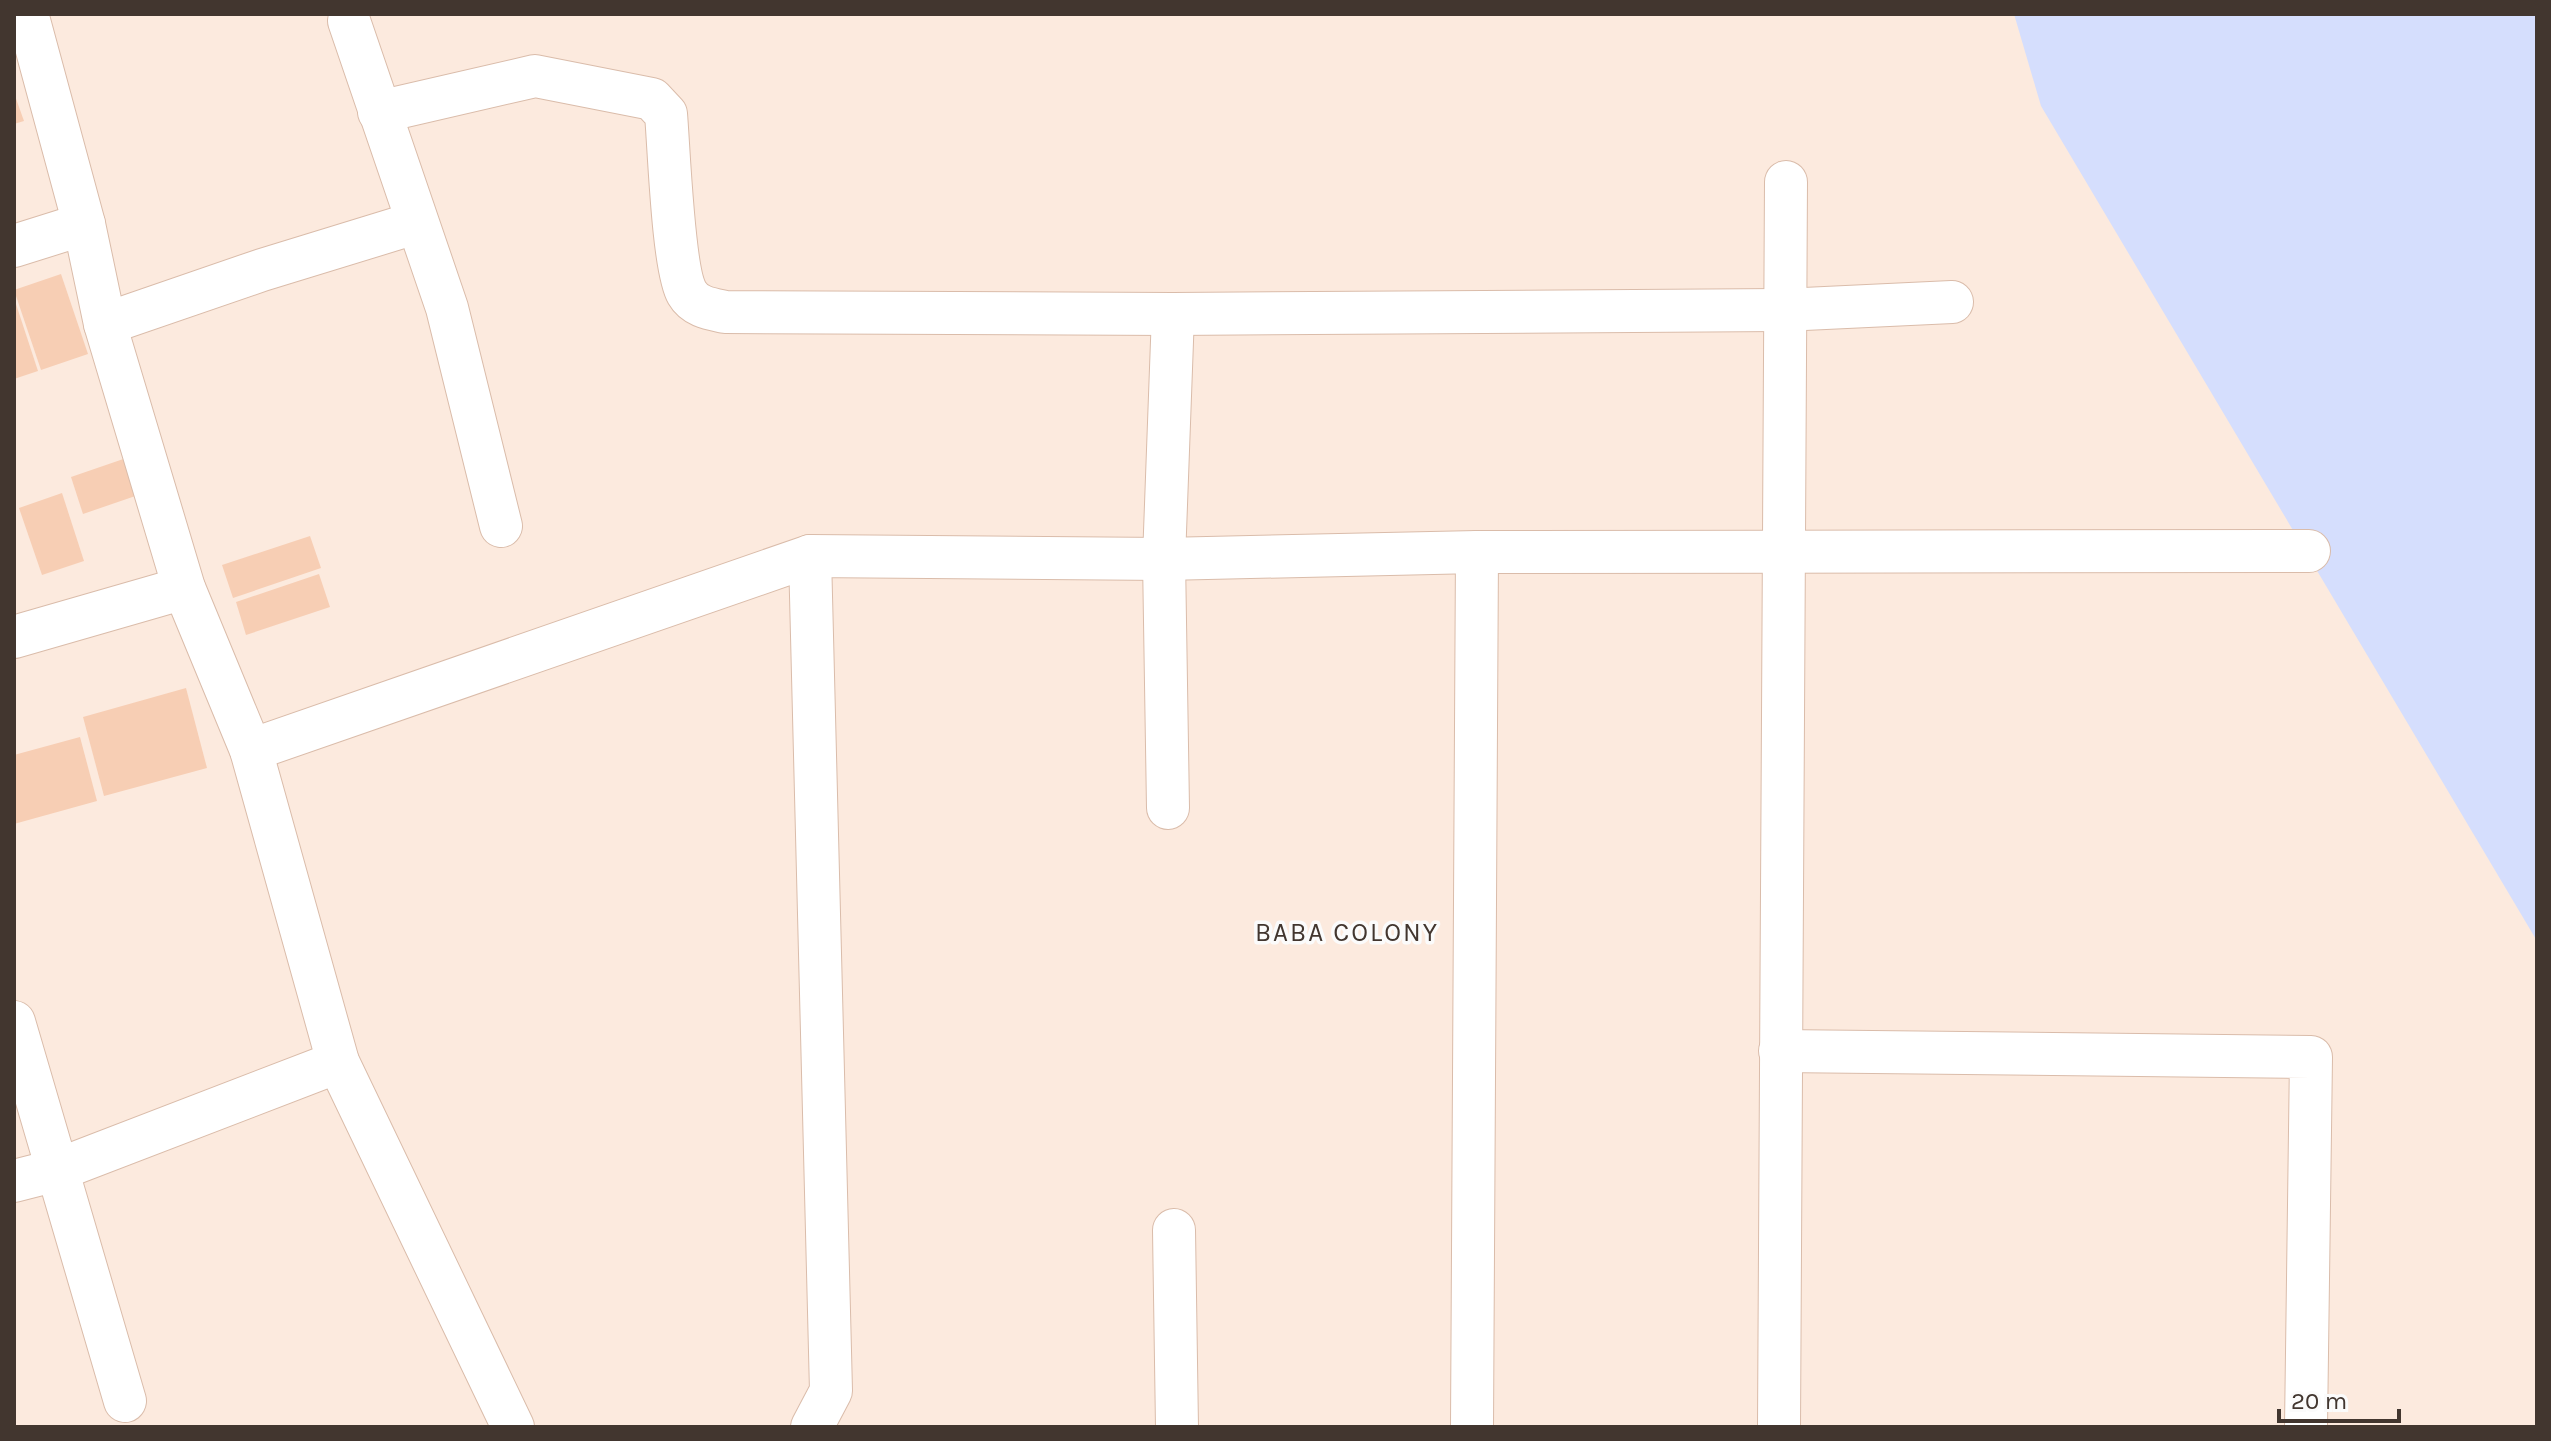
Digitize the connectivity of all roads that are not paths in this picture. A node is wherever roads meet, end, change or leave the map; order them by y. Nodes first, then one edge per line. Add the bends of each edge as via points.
1 (24, 18) edge
2 (349, 21) dead end
3 (379, 112) junction
4 (1786, 182) dead end
5 (415, 223) junction
6 (84, 224) junction
7 (14, 246) edge
8 (1952, 302) dead end
9 (1783, 310) junction
10 (1173, 314) junction
11 (105, 324) junction
12 (501, 526) dead end
13 (2309, 551) dead end
14 (1477, 552) junction
15 (1784, 554) junction
16 (810, 556) junction
17 (1164, 559) junction
18 (184, 588) junction
19 (14, 637) edge
20 (251, 750) junction
21 (1168, 808) dead end
22 (14, 1022) edge
23 (1780, 1051) junction
24 (338, 1062) junction
25 (57, 1170) junction
26 (14, 1181) edge
27 (1174, 1230) dead end
28 (125, 1401) dead end
29 (513, 1427) edge
30 (812, 1427) edge
31 (1177, 1427) edge
32 (1472, 1427) edge
33 (1779, 1427) edge
34 (2306, 1427) edge

1 - 6 street
2 - 3 street
3 - 5 street
3 - 10 street via 535,76 652,99 666,114 680,267 687,293 702,307 725,312
4 - 9 street
5 - 11 street
5 - 12 street via 447,308
6 - 7 street
6 - 11 street
8 - 9 street
9 - 10 street
9 - 15 street
10 - 17 street
11 - 18 street
13 - 15 street
14 - 15 street
14 - 17 street
14 - 32 street
15 - 23 street
16 - 17 street
16 - 20 street
16 - 30 street via 831,1391
17 - 21 street
18 - 19 street
18 - 20 street
20 - 24 street
22 - 25 street
23 - 33 street
23 - 34 street via 2311,1057
24 - 25 street
24 - 29 street
25 - 26 street
25 - 28 street
27 - 31 street

